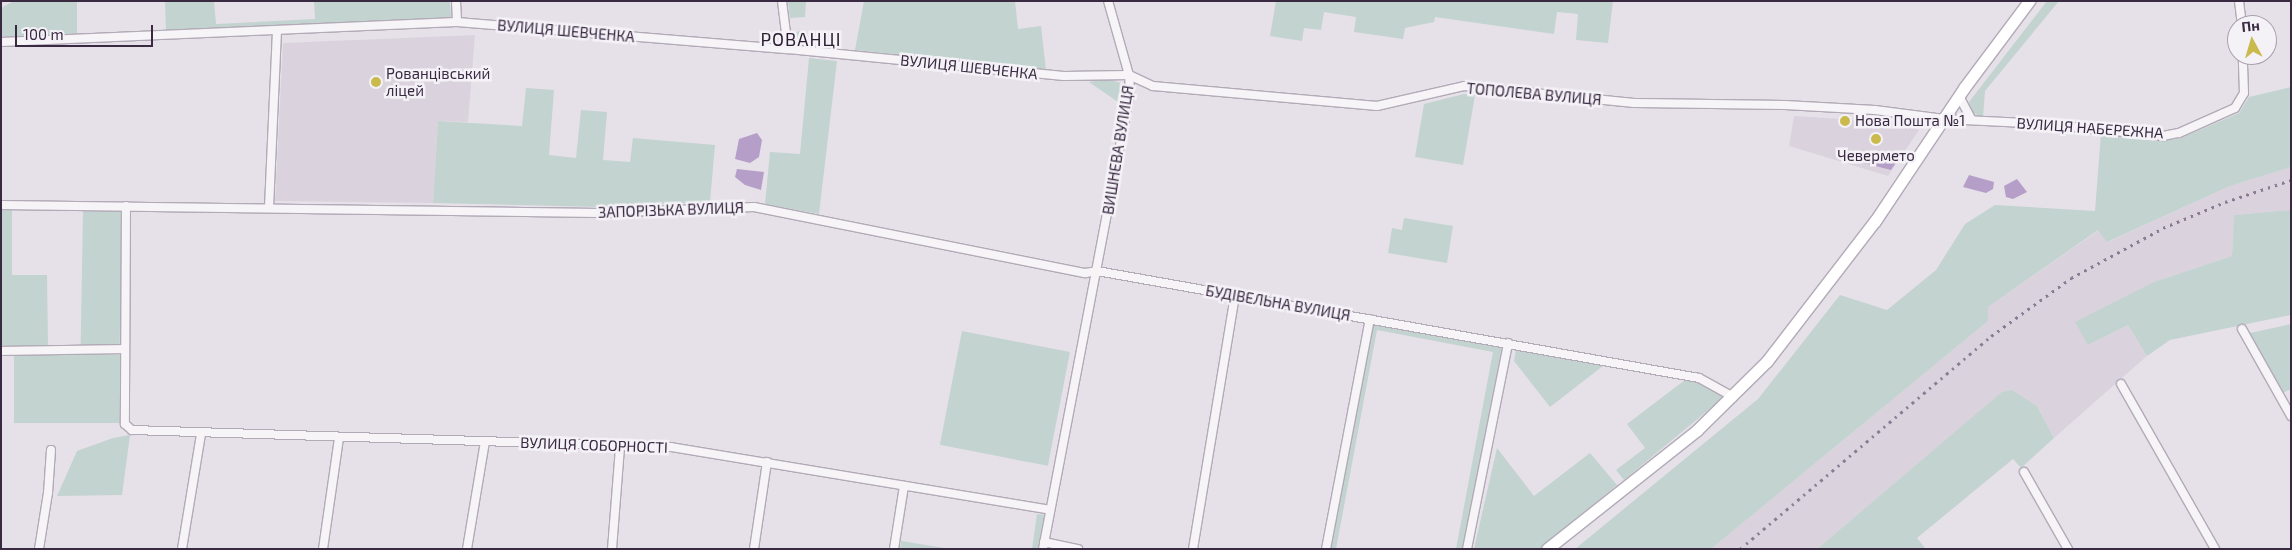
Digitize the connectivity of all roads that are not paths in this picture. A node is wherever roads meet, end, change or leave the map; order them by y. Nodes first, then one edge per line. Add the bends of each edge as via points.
1 (456, 1) edge
2 (782, 1) edge
3 (1108, 1) edge
4 (2029, 1) edge
5 (2239, 1) edge
6 (2241, 15) edge
7 (457, 22) junction
8 (276, 30) junction
9 (1, 42) edge
10 (788, 49) junction
11 (2243, 65) edge
12 (1129, 75) junction
13 (1959, 96) junction
14 (1944, 119) junction
15 (1972, 120) junction
16 (1, 205) edge
17 (126, 206) junction
18 (269, 207) junction
19 (1097, 271) junction
20 (1235, 295) junction
21 (1370, 319) junction
22 (2242, 329) dead end
23 (1508, 343) junction
24 (124, 348) junction
25 (1, 351) edge
26 (2121, 384) dead end
27 (1733, 397) junction
28 (2291, 416) edge
29 (201, 434) junction
30 (339, 438) junction
31 (484, 442) junction
32 (620, 447) junction
33 (51, 450) dead end
34 (767, 462) junction
35 (2024, 472) dead end
36 (904, 486) junction
37 (1050, 510) junction
38 (1044, 546) edge
39 (39, 549) edge
40 (182, 549) edge
41 (324, 549) edge
42 (467, 549) edge
43 (612, 549) edge
44 (754, 549) edge
45 (894, 549) edge
46 (1078, 549) edge
47 (1193, 549) edge
48 (1326, 549) edge
49 (1467, 549) edge
50 (1547, 549) edge
51 (2068, 549) edge
52 (2215, 549) edge

1 - 7 street
2 - 10 street
3 - 12 street, ВИШНЕВА ВУЛИЦЯ
4 - 13 main road
5 - 6 street
7 - 8 street, ВУЛИЦЯ ШЕВЧЕНКА
7 - 10 street, ВУЛИЦЯ ШЕВЧЕНКА
8 - 9 street, ВУЛИЦЯ ШЕВЧЕНКА
8 - 18 street
10 - 12 street, ВУЛИЦЯ ШЕВЧЕНКА via 1064,76
11 - 15 street, ВУЛИЦЯ НАБЕРЕЖНА via 2244,93 2234,108 2180,133 2163,136
12 - 14 street, ТОПОЛЕВА ВУЛИЦЯ via 1153,86 1377,106 1464,86 1634,103 1785,104
12 - 19 street, ВИШНЕВА ВУЛИЦЯ via 1130,92
13 - 14 main road
13 - 15 street
14 - 15 street, ВУЛИЦЯ НАБЕРЕЖНА
14 - 27 main road via 1875,221 1806,313
16 - 17 street, ЗАПОРІЗЬКА ВУЛИЦЯ
17 - 18 street, ЗАПОРІЗЬКА ВУЛИЦЯ
17 - 24 street
18 - 19 street, ЗАПОРІЗЬКА ВУЛИЦЯ via 600,213 738,206 1085,273
19 - 20 street, БУДІВЕЛЬНА ВУЛИЦЯ
19 - 37 street
20 - 21 street, БУДІВЕЛЬНА ВУЛИЦЯ
20 - 47 street
21 - 23 street, БУДІВЕЛЬНА ВУЛИЦЯ
21 - 48 street
22 - 28 street
23 - 27 street, БУДІВЕЛЬНА ВУЛИЦЯ via 1699,378
23 - 49 street
24 - 25 street
24 - 29 street, ВУЛИЦЯ СОБОРНОСТІ via 125,424 132,430
26 - 52 street
27 - 50 main road via 1697,430
29 - 30 street, ВУЛИЦЯ СОБОРНОСТІ
29 - 40 street
30 - 31 street, ВУЛИЦЯ СОБОРНОСТІ
30 - 41 street
31 - 32 street, ВУЛИЦЯ СОБОРНОСТІ
31 - 42 street
32 - 34 street, ВУЛИЦЯ СОБОРНОСТІ via 671,447
32 - 43 street
33 - 39 street
34 - 36 street, ВУЛИЦЯ СОБОРНОСТІ
34 - 44 street
35 - 51 street
36 - 37 street, ВУЛИЦЯ СОБОРНОСТІ
36 - 45 street
37 - 38 street
38 - 46 street

